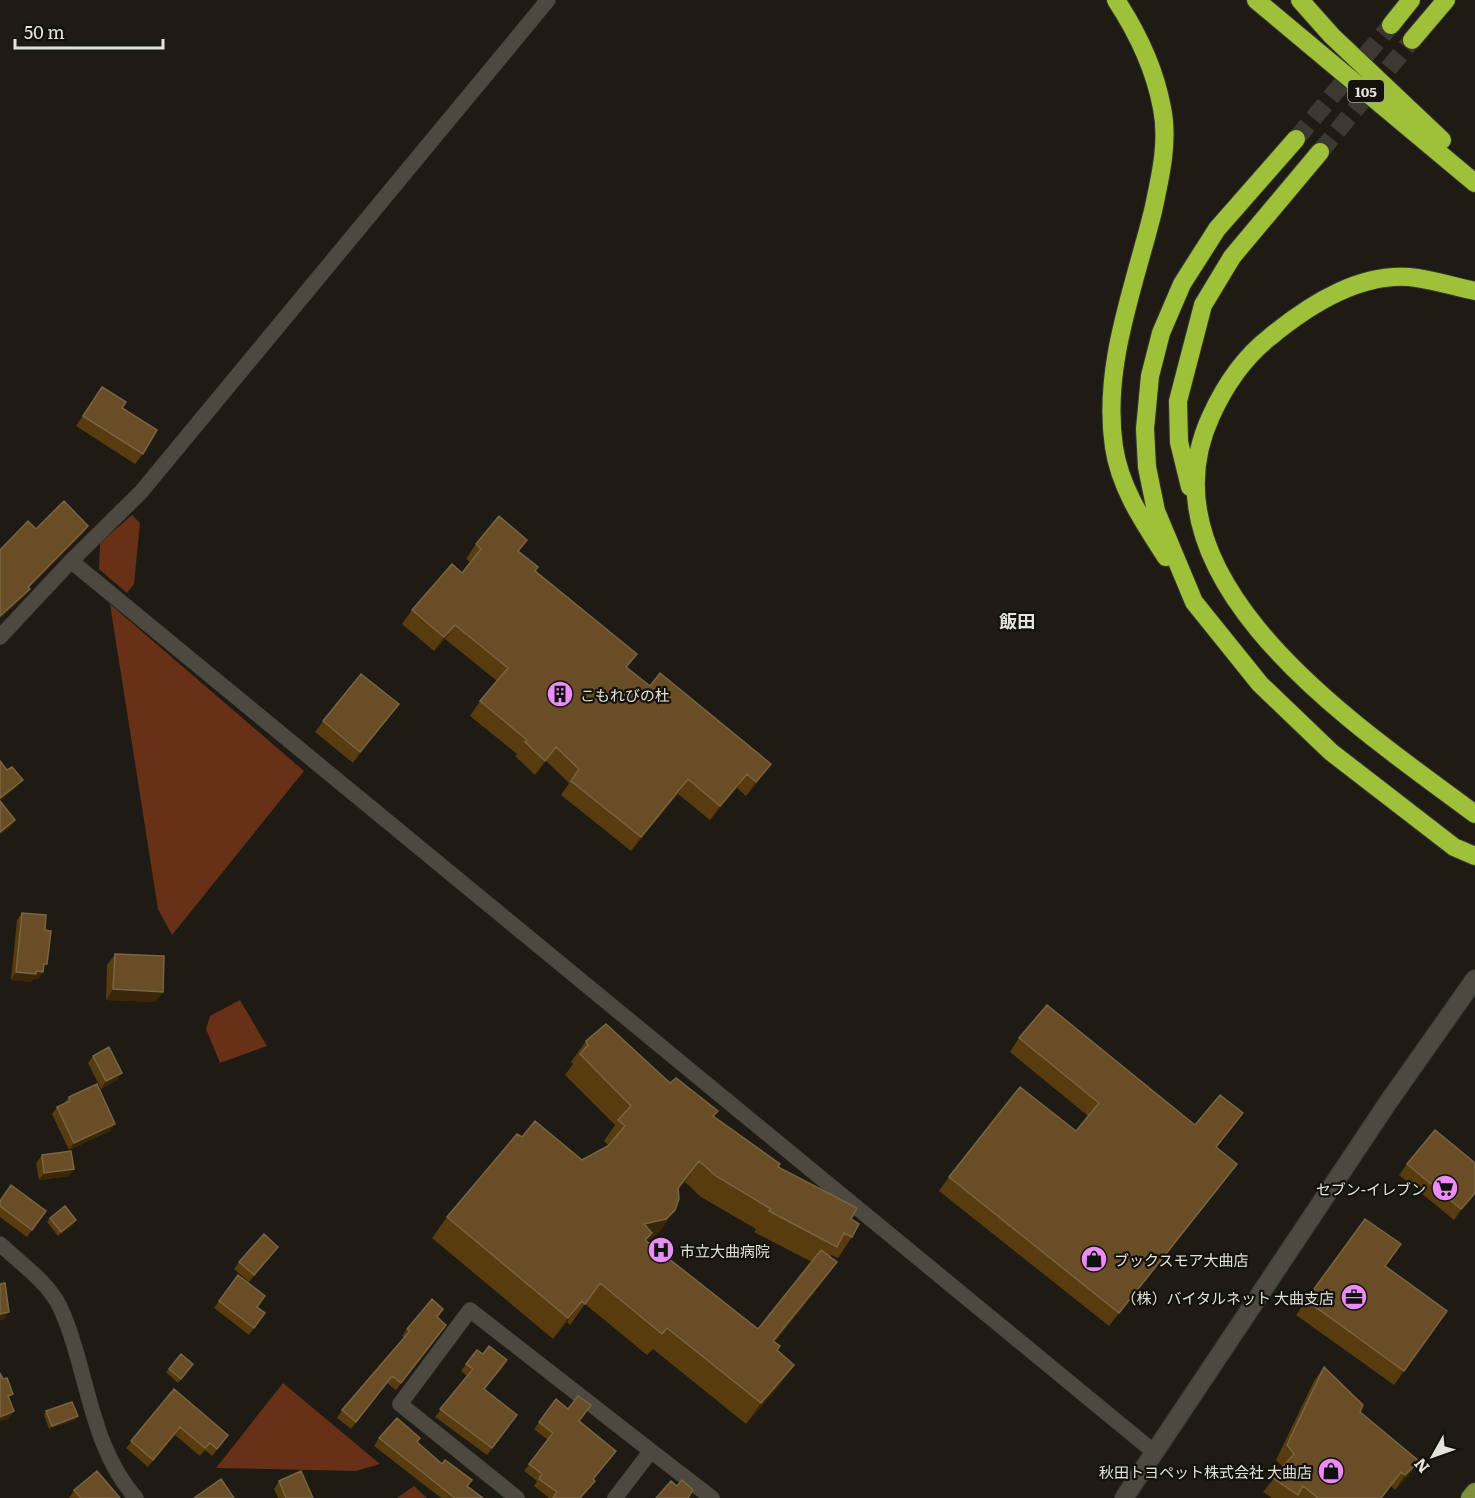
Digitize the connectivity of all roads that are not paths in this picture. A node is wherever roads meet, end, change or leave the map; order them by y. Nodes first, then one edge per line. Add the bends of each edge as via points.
1 (548, 0) edge
2 (1116, 0) edge
3 (1256, 0) edge
4 (1300, 0) edge
5 (1411, 0) edge
6 (1446, 0) edge
7 (1391, 25) tunnel mouth
8 (1412, 40) tunnel mouth
9 (1296, 139) tunnel mouth
10 (1320, 152) tunnel mouth
11 (1475, 169) edge
12 (1475, 183) edge
13 (1475, 291) edge
14 (1196, 509) junction
15 (71, 561) junction
16 (1194, 602) junction
17 (0, 637) edge
18 (1475, 813) edge
19 (1475, 856) edge
20 (1475, 979) edge
21 (0, 1244) edge
22 (651, 1451) junction
23 (1154, 1452) junction
24 (1475, 1492) edge
25 (136, 1498) edge
26 (517, 1498) edge
27 (615, 1498) edge
28 (712, 1498) edge
29 (1124, 1498) edge
30 (1470, 1498) edge

1 - 15 street via 141,492
2 - 16 highway via 1136,31 1163,109 1164,165 1110,388 1114,449 1132,505
3 - 12 highway, 105
4 - 11 highway via 1332,36
5 - 7 highway
6 - 8 highway
9 - 16 highway via 1217,229 1182,284 1161,333 1150,376 1145,429 1147,467 1156,511
10 - 14 highway via 1232,257 1203,305 1178,401 1179,442
13 - 14 highway via 1415,278 1372,280 1329,296 1263,342 1236,370 1205,429 1198,454
14 - 18 highway via 1207,547 1233,597 1278,652 1359,726
15 - 17 street
15 - 23 street
16 - 19 highway via 1260,684 1331,752 1454,847
20 - 23 street
21 - 25 street via 45,1286 60,1306 100,1432 116,1468
22 - 26 street via 470,1310 400,1404
22 - 27 street
22 - 28 street
23 - 29 street
24 - 30 main road

